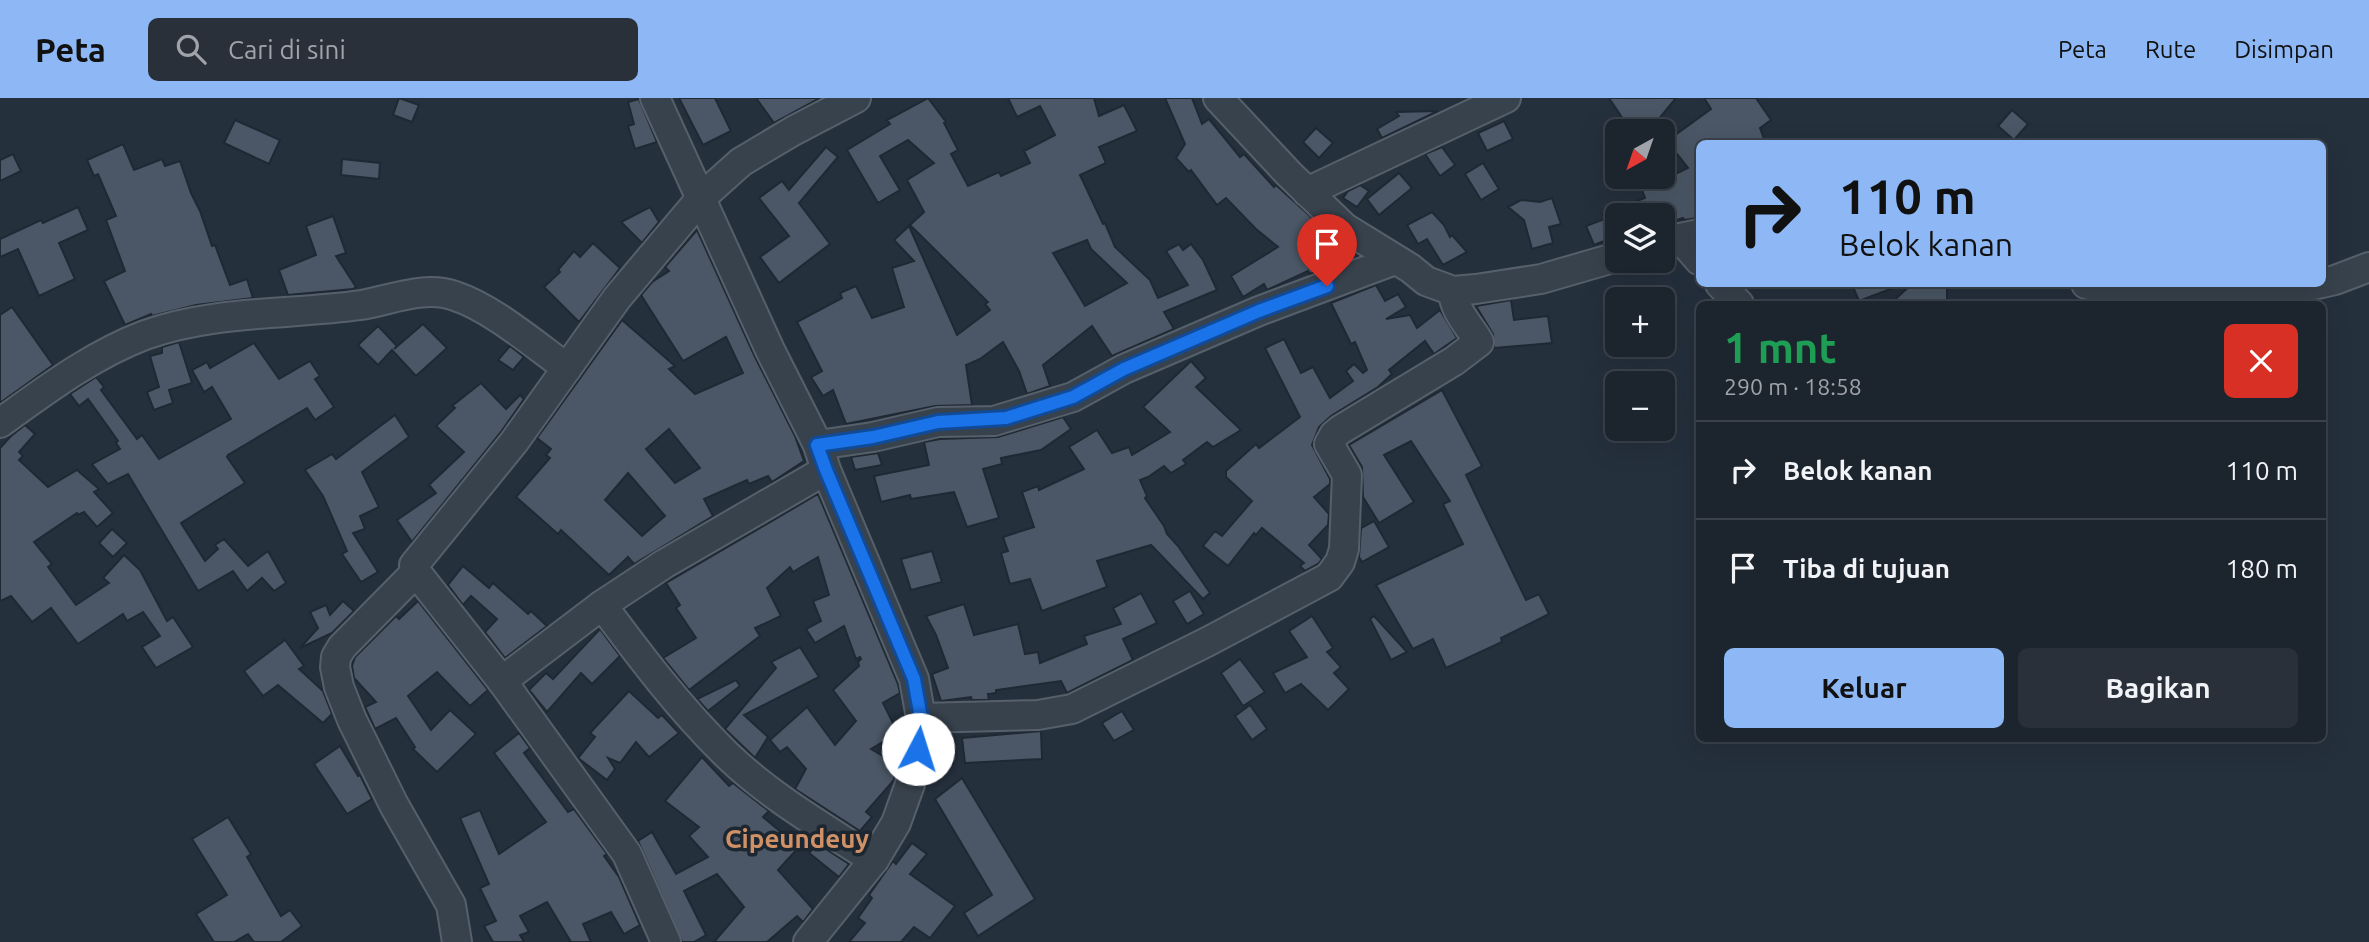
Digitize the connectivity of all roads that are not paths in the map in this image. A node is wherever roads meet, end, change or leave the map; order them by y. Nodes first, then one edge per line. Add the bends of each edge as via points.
1 (655, 98) edge
2 (856, 98) edge
3 (1218, 98) edge
4 (1506, 98) edge
5 (1307, 192) junction
6 (702, 197) junction
7 (1680, 238) edge
8 (1696, 257) edge
9 (1395, 260) junction
10 (1605, 260) edge
11 (2369, 267) edge
12 (2326, 282) edge
13 (1723, 287) edge
14 (2097, 287) edge
15 (2297, 287) edge
16 (1453, 291) junction
17 (1736, 301) edge
18 (568, 368) junction
19 (0, 423) edge
20 (822, 457) junction
21 (416, 572) junction
22 (602, 605) junction
23 (502, 681) junction
24 (921, 718) junction
25 (874, 860) junction
26 (457, 942) edge
27 (666, 942) edge
28 (808, 942) edge

1 - 6 street
2 - 6 street via 741,162
3 - 5 street
4 - 5 street
5 - 9 street via 1345,228
6 - 18 street via 617,298
6 - 20 street
7 - 8 street
9 - 16 street via 1426,281
9 - 20 street via 1259,311 1124,369 1073,397 1006,418 938,422 873,437
10 - 16 street via 1541,279
11 - 12 street
13 - 17 street
14 - 15 street via 2175,300
16 - 24 street via 1454,306 1479,342 1340,430 1329,443 1347,475 1344,548 1329,578 1072,709 1038,715
18 - 19 street via 491,315 455,296 430,293 363,305 204,320 146,335 94,359
18 - 21 street via 414,565
20 - 22 street
20 - 24 street via 914,679
21 - 23 street
21 - 26 street via 342,647 335,667 352,720 451,905
22 - 23 street
22 - 25 street via 678,702 726,754 797,810
23 - 27 street via 627,854
24 - 25 street via 910,784 896,823
25 - 28 street

